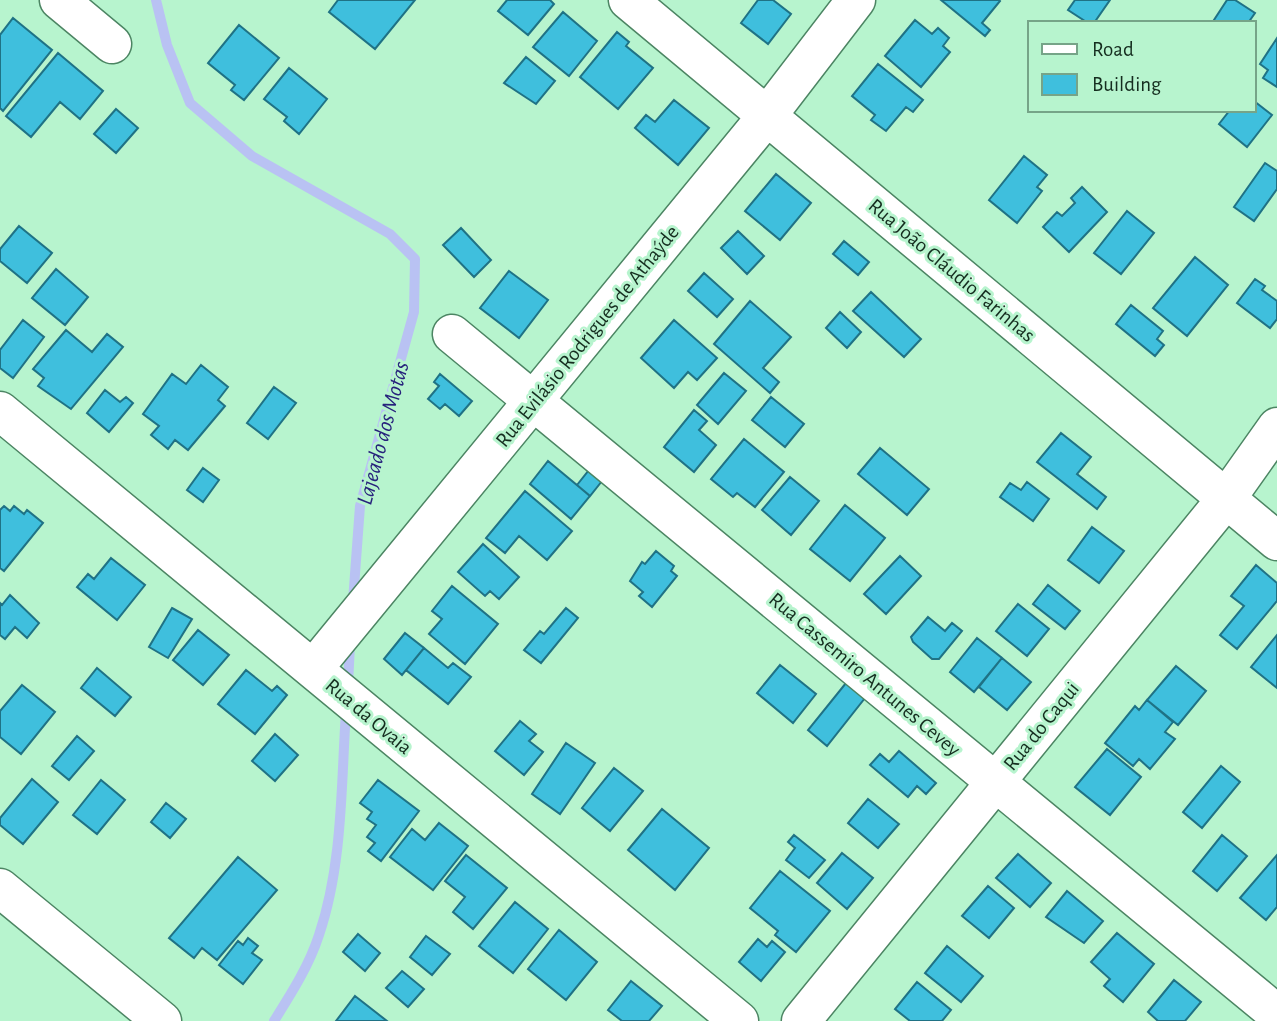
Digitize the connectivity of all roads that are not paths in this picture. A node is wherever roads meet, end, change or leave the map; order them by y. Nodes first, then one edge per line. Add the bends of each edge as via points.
1 (59, 0) edge
2 (628, 0) edge
3 (856, 0) edge
4 (112, 44) dead end
5 (767, 116) junction
6 (452, 334) dead end
7 (534, 401) junction
8 (0, 411) edge
9 (1277, 427) edge
10 (1226, 499) junction
11 (1277, 541) edge
12 (325, 663) junction
13 (996, 782) junction
14 (0, 888) edge
15 (1277, 1014) edge
16 (162, 1021) edge
17 (739, 1021) edge
18 (801, 1021) edge

1 - 4 street
2 - 5 street, Rua João Cláudio Farinhas
3 - 5 street, Rua Evilásio Rodrigues de Athaýde
5 - 7 street, Rua Evilásio Rodrigues de Athaýde
5 - 10 street, Rua João Cláudio Farinhas
6 - 7 street, Rua Cassemiro Antunes Cevey
7 - 12 street, Rua Evilásio Rodrigues de Athaýde via 363,609
7 - 13 street, Rua Cassemiro Antunes Cevey
8 - 12 street, Rua da Ovaia
9 - 10 street, Rua do Caqui
10 - 11 street, Rua João Cláudio Farinhas
10 - 13 street, Rua do Caqui
12 - 17 street, Rua da Ovaia via 362,710
13 - 15 street, Rua Cassemiro Antunes Cevey
13 - 18 street, Rua do Caqui
14 - 16 street

